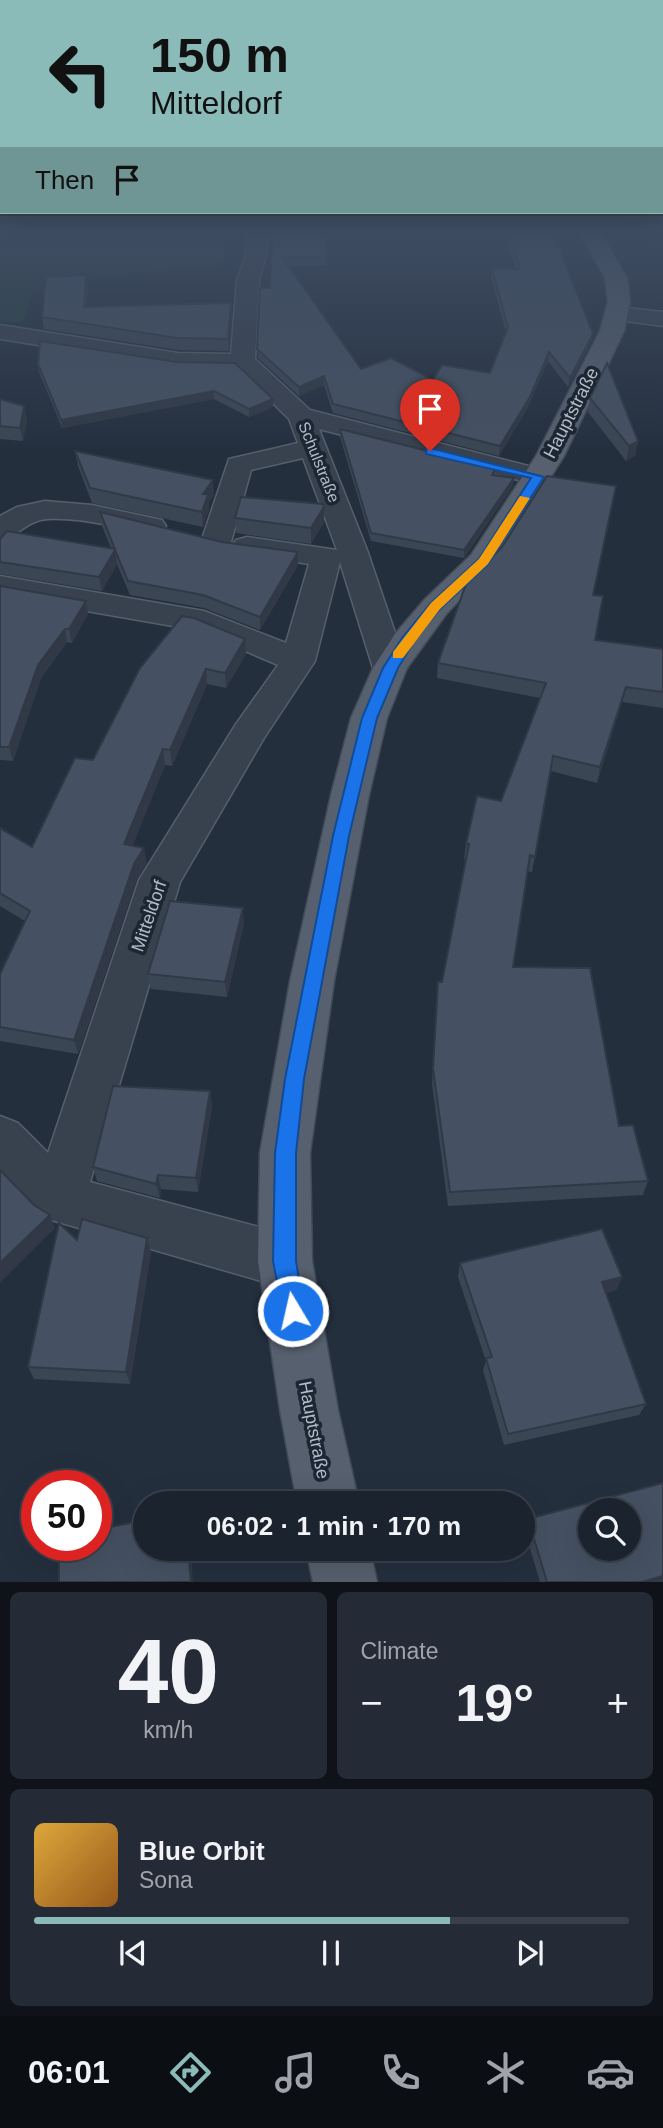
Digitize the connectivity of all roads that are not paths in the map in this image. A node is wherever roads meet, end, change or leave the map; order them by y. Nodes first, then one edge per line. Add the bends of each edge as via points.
1 (246, 305) edge
2 (619, 305) edge
3 (619, 314) junction
4 (663, 319) edge
5 (0, 332) edge
6 (243, 361) junction
7 (301, 416) junction
8 (315, 447) junction
9 (538, 477) junction
10 (0, 532) edge
11 (194, 537) junction
12 (0, 586) edge
13 (298, 661) junction
14 (390, 668) junction
15 (0, 1139) edge
16 (59, 1199) junction
17 (285, 1261) junction
18 (326, 1491) edge
19 (341, 1561) edge
20 (345, 1582) edge

1 - 6 street
2 - 3 main road, Hauptstraße
3 - 4 street
3 - 9 main road, Hauptstraße
5 - 6 street via 178,360
6 - 7 street, Schulstraße
7 - 8 street, Schulstraße
7 - 9 street
8 - 11 street via 239,465
8 - 14 street, Schulstraße
9 - 14 main road, Hauptstraße via 483,561 436,606
10 - 11 street, Mitteldorf via 14,518 32,511 82,512
11 - 13 street, Mitteldorf via 326,557
12 - 13 street via 204,621
13 - 16 street, Mitteldorf via 160,880
14 - 17 main road, Hauptstraße via 369,718 348,805 295,1079 285,1153
15 - 16 street
16 - 17 street
17 - 18 main road, Hauptstraße
19 - 20 main road

